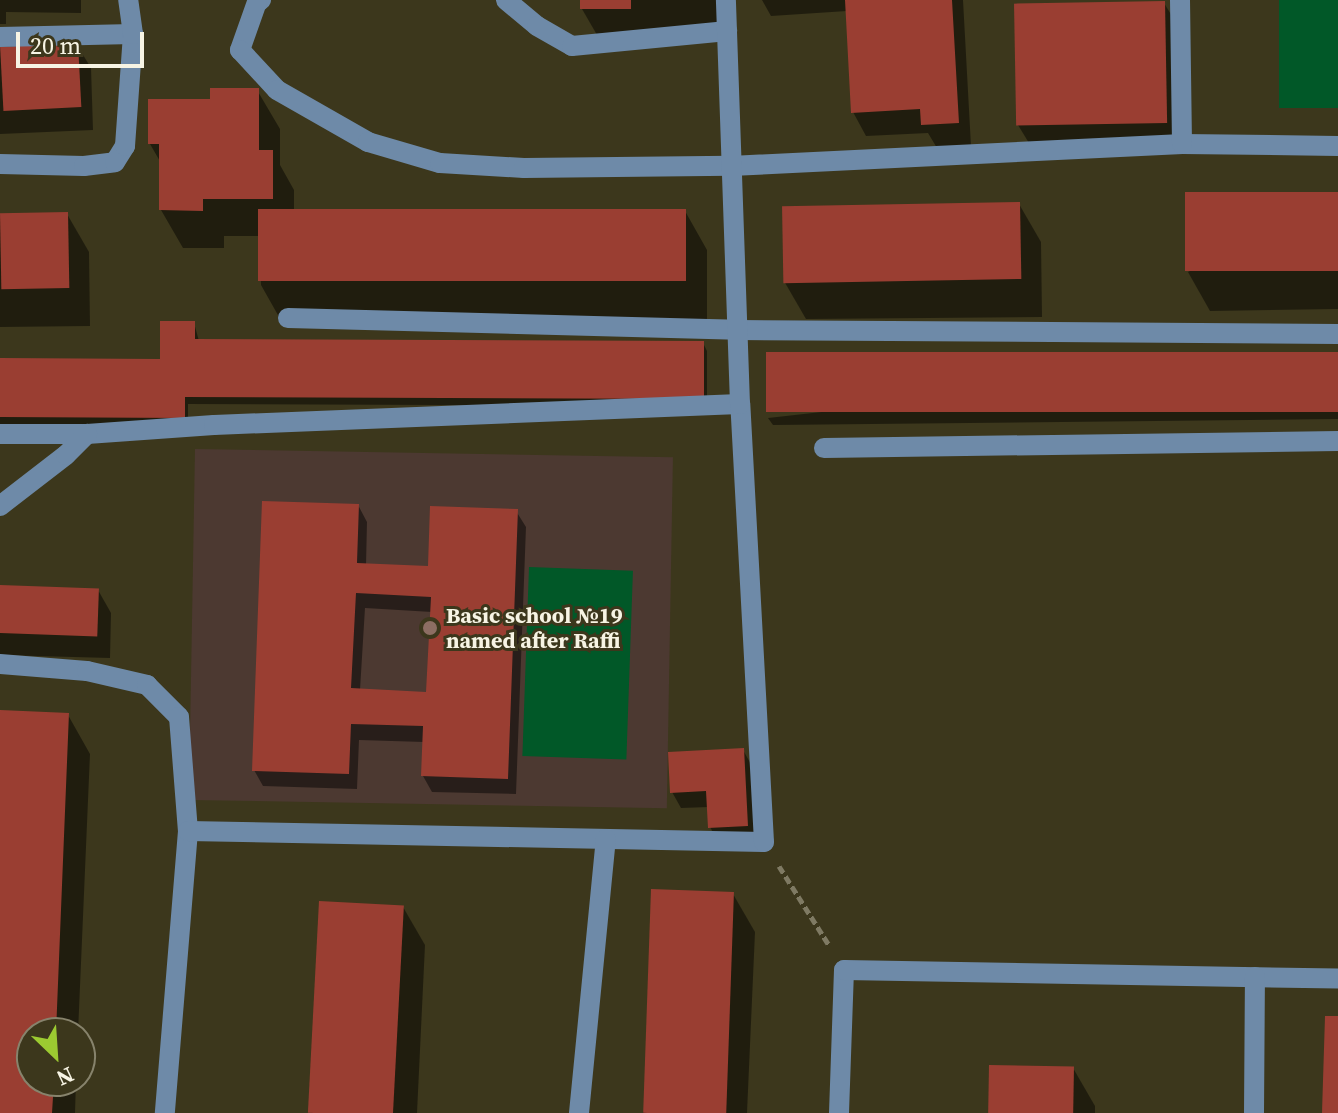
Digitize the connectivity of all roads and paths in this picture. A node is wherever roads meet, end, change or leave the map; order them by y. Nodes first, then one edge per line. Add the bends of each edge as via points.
1 (128, 0) edge
2 (261, 0) edge
3 (506, 0) edge
4 (726, 0) edge
5 (1180, 0) edge
6 (727, 31) junction
7 (133, 34) junction
8 (0, 37) edge
9 (1182, 144) junction
10 (1338, 146) edge
11 (0, 164) edge
12 (731, 166) junction
13 (288, 318) dead end
14 (737, 330) junction
15 (1338, 334) edge
16 (740, 404) junction
17 (0, 434) edge
18 (87, 434) junction
19 (1338, 441) edge
20 (824, 448) dead end
21 (0, 506) edge
22 (0, 664) edge
23 (188, 831) junction
24 (606, 839) junction
25 (800, 900) dead end
26 (817, 927) dead end
27 (1255, 977) junction
28 (1338, 979) edge
29 (165, 1113) edge
30 (579, 1113) edge
31 (839, 1113) edge
32 (1254, 1113) edge

1 - 7 lane
2 - 12 lane via 240,50 277,90 368,142 440,163 524,168
3 - 6 lane via 572,46
4 - 6 lane
5 - 9 lane
6 - 12 lane
7 - 8 lane
7 - 11 lane via 125,146 115,162
9 - 10 lane
9 - 12 lane
12 - 14 lane
13 - 14 lane
14 - 15 lane
14 - 16 lane
16 - 18 lane
16 - 24 lane via 764,842
17 - 18 lane
18 - 21 lane
19 - 20 lane
22 - 23 lane via 87,671 147,685 179,717
23 - 24 lane
23 - 29 lane
24 - 30 lane
25 - 26 path
27 - 28 lane
27 - 31 lane via 844,970
27 - 32 lane

